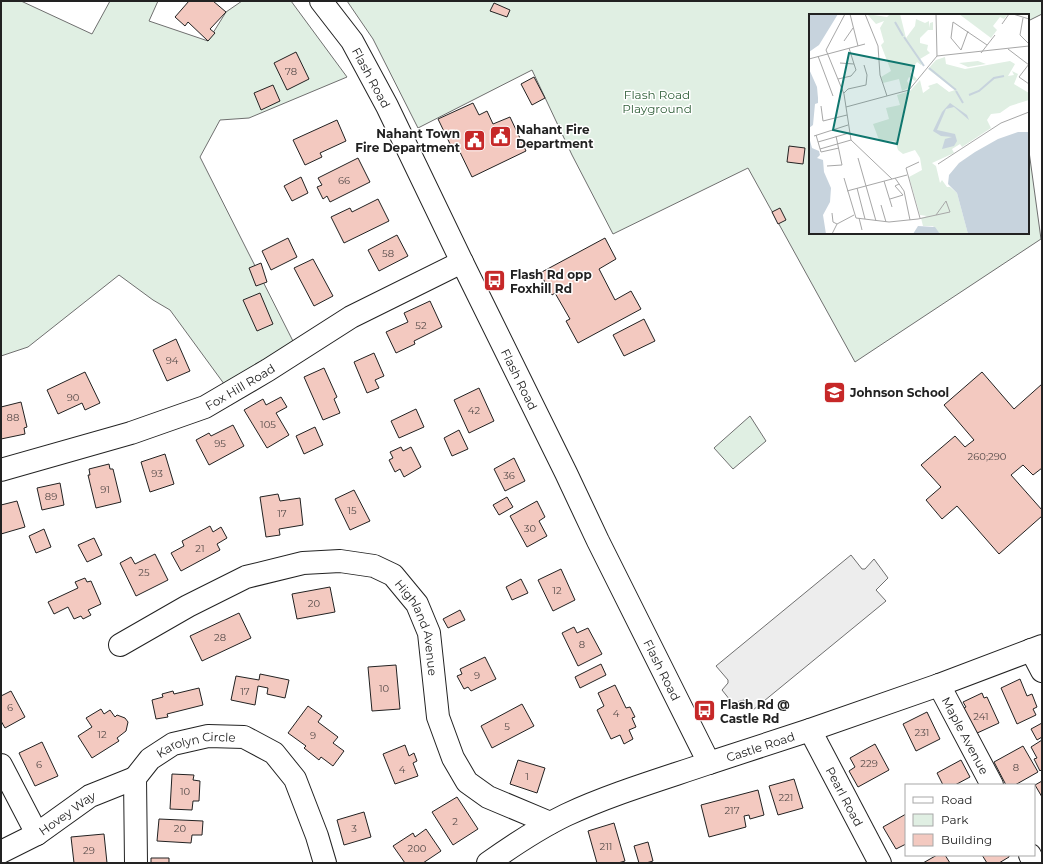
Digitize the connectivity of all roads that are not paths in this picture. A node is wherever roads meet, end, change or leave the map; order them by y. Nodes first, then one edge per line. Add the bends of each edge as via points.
1 (321, 1) edge
2 (462, 262) junction
3 (1, 470) edge
4 (120, 645) dead end
5 (1036, 648) edge
6 (1042, 671) edge
7 (939, 685) junction
8 (810, 730) junction
9 (709, 762) junction
10 (1, 766) edge
11 (135, 778) junction
12 (991, 784) edge
13 (550, 824) junction
14 (37, 834) junction
15 (1, 852) edge
16 (136, 863) edge
17 (325, 863) edge
18 (488, 863) edge
19 (880, 863) edge

1 - 2 street, Flash Road via 352,41 387,106
2 - 3 street, Fox Hill Road via 351,317 268,370 205,406 131,433
2 - 9 street, Flash Road
4 - 13 street, Highland Avenue via 188,606 246,578 303,564 340,561 374,566 393,575 417,604 429,633 438,717 453,758 467,782 488,797
5 - 6 street
5 - 7 street, Castle Road
7 - 8 street, Castle Road
7 - 12 street, Maple Avenue
8 - 9 street, Castle Road
8 - 19 street, Pearl Road
9 - 13 street, Castle Road via 604,800
10 - 14 street
11 - 14 street, Hovey Way via 90,796
11 - 16 street
11 - 17 street, Karolyn Circle via 150,759 173,744 208,736 244,738 274,753 295,779
13 - 18 street, Castle Road
14 - 15 street, Hovey Way

